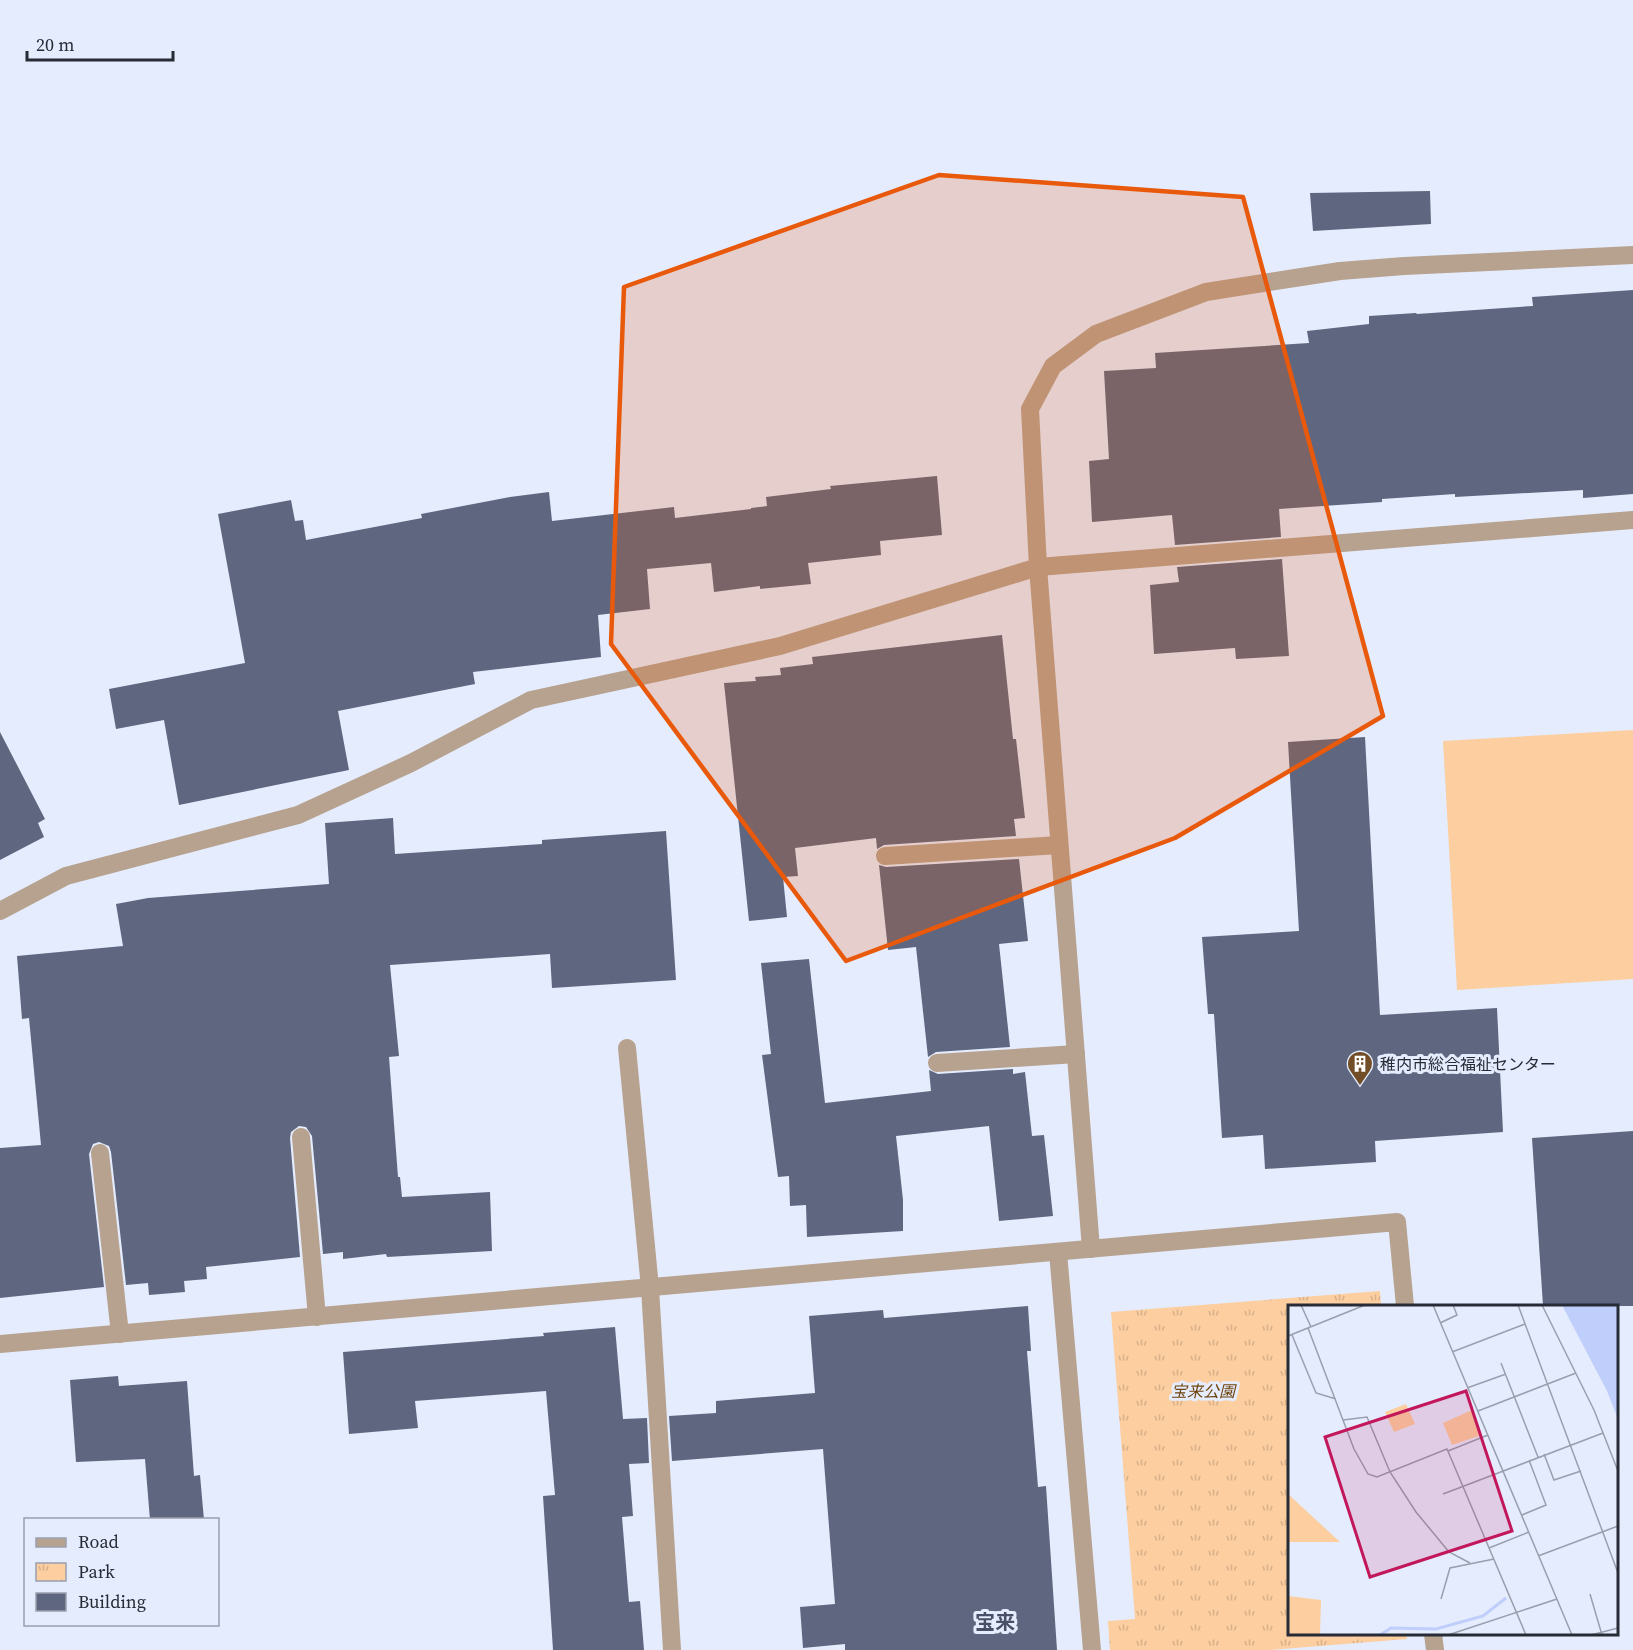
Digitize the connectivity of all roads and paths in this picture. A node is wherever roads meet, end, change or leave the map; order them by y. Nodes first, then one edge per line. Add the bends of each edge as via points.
1 (1633, 255) edge
2 (1633, 520) edge
3 (1038, 567) junction
4 (1059, 845) junction
5 (885, 856) dead end
6 (0, 911) edge
7 (627, 1048) dead end
8 (1076, 1054) junction
9 (937, 1063) dead end
10 (301, 1137) dead end
11 (100, 1153) dead end
12 (1091, 1249) junction
13 (1058, 1252) junction
14 (650, 1288) junction
15 (1405, 1305) edge
16 (317, 1317) junction
17 (120, 1334) junction
18 (0, 1344) edge
19 (1433, 1635) edge
20 (672, 1650) edge
21 (1092, 1650) edge
22 (1434, 1650) edge

1 - 3 street via 1404,266 1271,280 1206,292 1096,334 1053,366 1030,409
2 - 3 street
3 - 4 street
3 - 6 street via 780,646 531,700 411,763 298,815 66,876
4 - 5 street
4 - 8 street
7 - 14 street
8 - 9 street
8 - 12 street
10 - 16 street
11 - 17 street
12 - 13 street
12 - 15 street via 1397,1222
13 - 14 street
13 - 21 street
14 - 16 street
14 - 20 street
16 - 17 street
17 - 18 street
19 - 22 street

